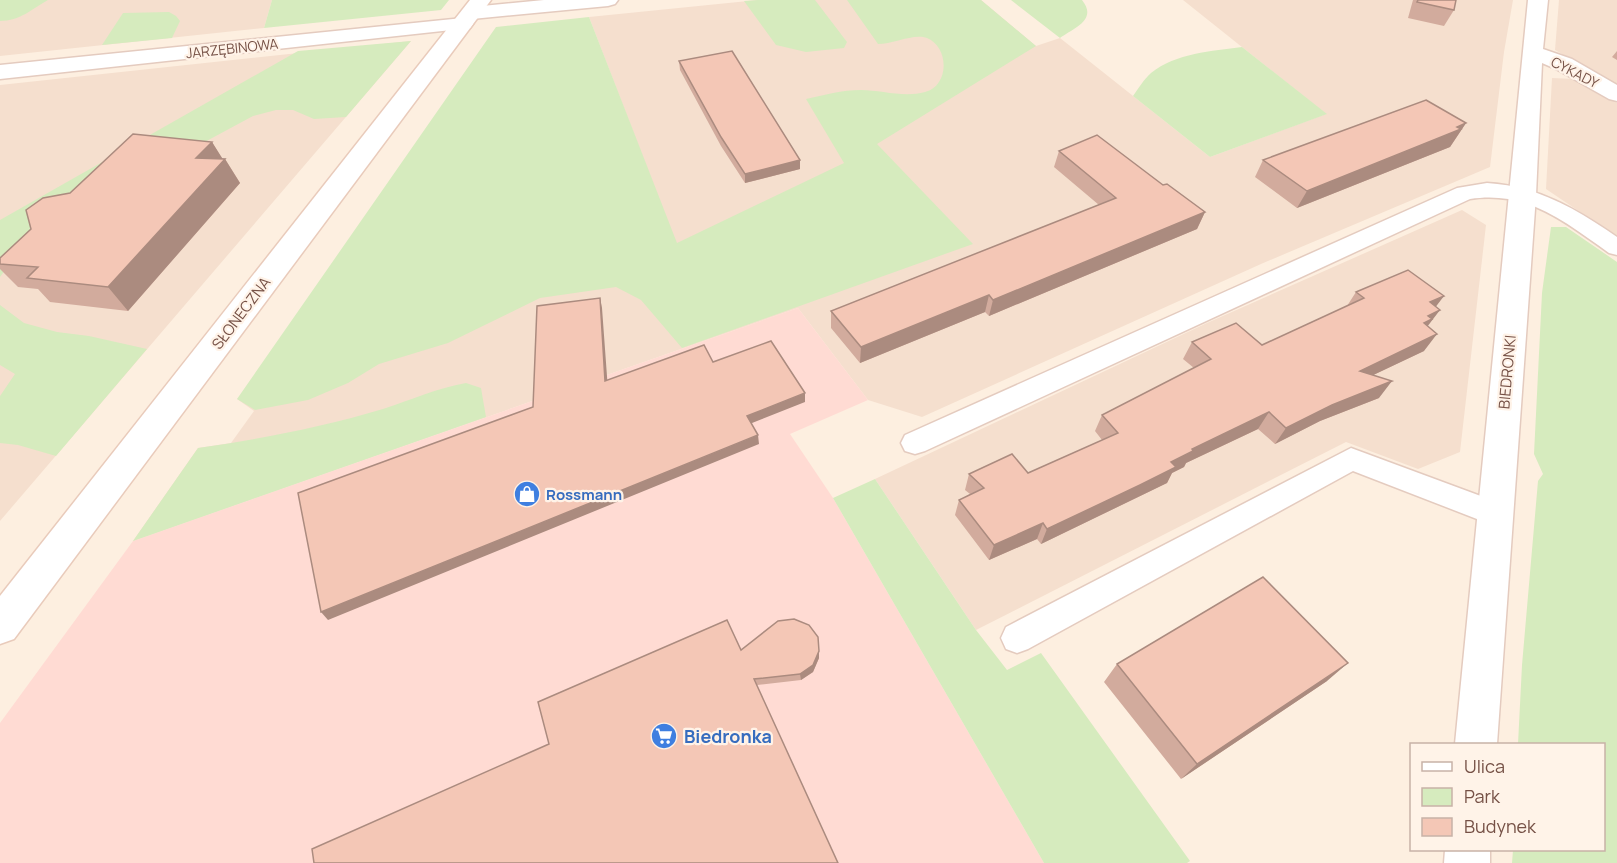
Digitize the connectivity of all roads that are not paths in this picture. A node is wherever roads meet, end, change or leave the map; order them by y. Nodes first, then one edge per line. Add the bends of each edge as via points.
1 (608, 0) edge
2 (1538, 0) edge
3 (472, 12) edge
4 (1532, 52) junction
5 (0, 72) edge
6 (1617, 94) edge
7 (1523, 195) junction
8 (1617, 248) edge
9 (915, 443) dead end
10 (1495, 514) junction
11 (0, 626) edge
12 (1017, 638) dead end
13 (1476, 743) edge

1 - 3 street, JARZĘBINOWA
2 - 4 street, BIEDRONKI
3 - 5 street, JARZĘBINOWA
3 - 11 street, SŁONECZNA
4 - 6 street, CYKADY
4 - 7 street, BIEDRONKI
7 - 8 lane via 1555,205
7 - 9 lane via 1488,189 1465,193
7 - 10 street, BIEDRONKI
10 - 12 lane via 1351,459
10 - 13 street, BIEDRONKI

